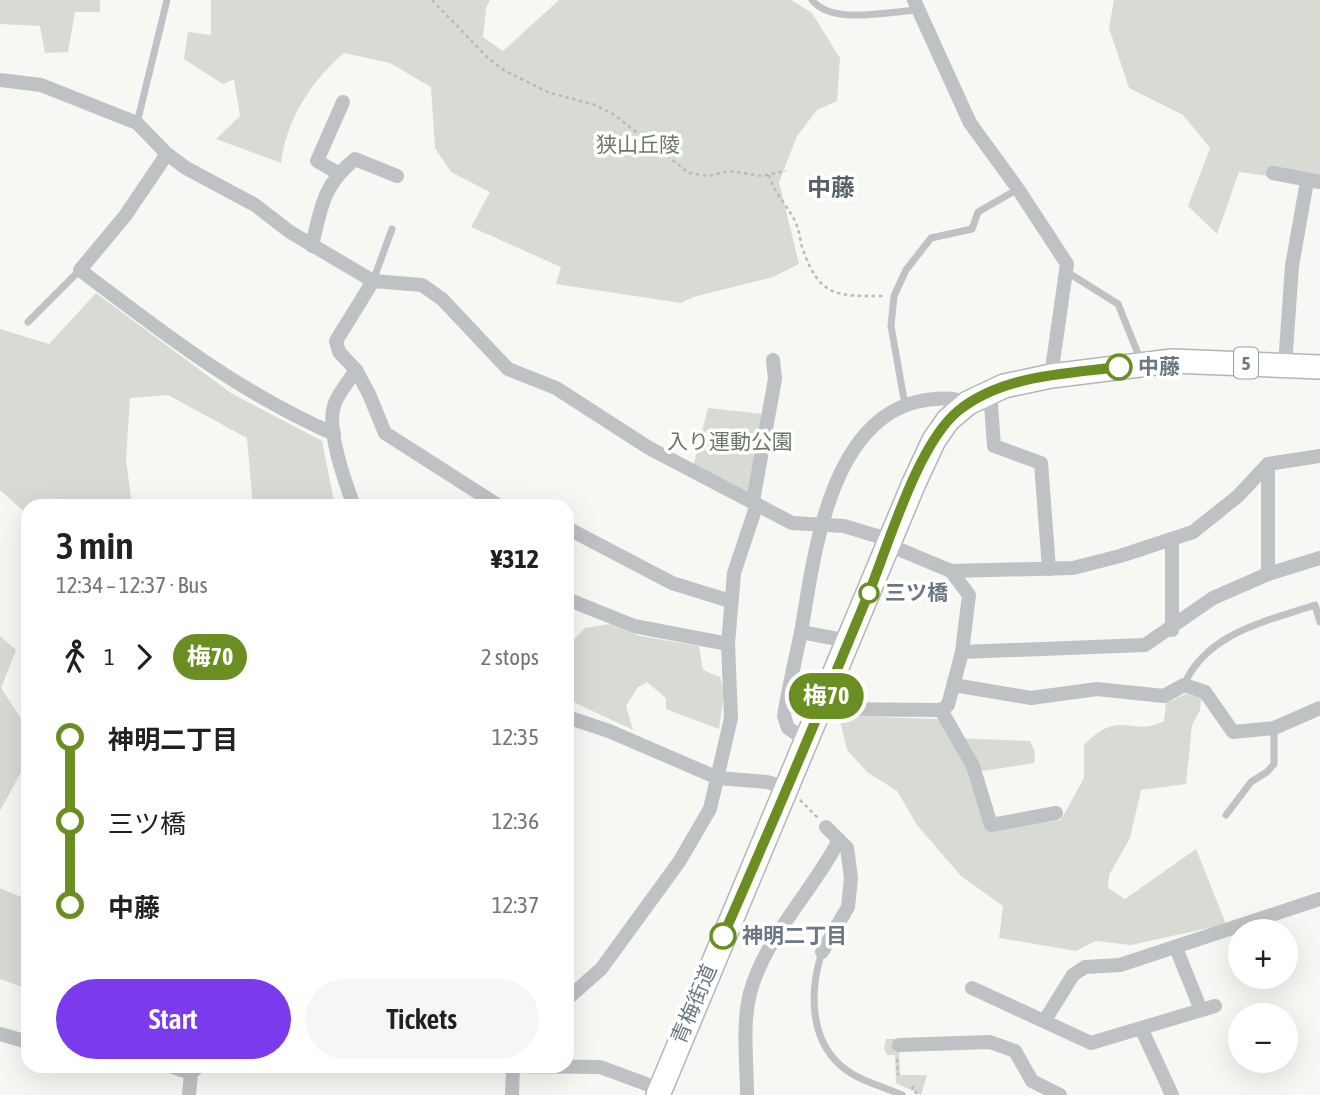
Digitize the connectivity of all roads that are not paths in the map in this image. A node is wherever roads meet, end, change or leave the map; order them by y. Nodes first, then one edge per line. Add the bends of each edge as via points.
1 (167, 0) edge
2 (812, 0) edge
3 (915, 5) edge
4 (0, 80) edge
5 (343, 102) dead end
6 (137, 123) junction
7 (167, 154) junction
8 (338, 173) junction
9 (1273, 173) dead end
10 (397, 176) dead end
11 (1314, 182) edge
12 (1018, 189) junction
13 (392, 229) dead end
14 (312, 246) junction
15 (80, 270) junction
16 (1066, 271) junction
17 (373, 281) junction
18 (28, 321) dead end
19 (1142, 364) junction
20 (1285, 365) junction
21 (1320, 366) edge
22 (356, 370) junction
23 (776, 370) dead end
24 (1051, 376) junction
25 (990, 391) junction
26 (968, 403) junction
27 (905, 405) junction
28 (334, 434) junction
29 (1320, 456) edge
30 (1268, 464) junction
31 (352, 499) edge
32 (488, 499) edge
33 (755, 502) junction
34 (820, 523) junction
35 (574, 532) edge
36 (890, 540) junction
37 (1172, 540) junction
38 (1320, 558) edge
39 (1049, 569) junction
40 (951, 571) junction
41 (1268, 575) junction
42 (574, 601) edge
43 (730, 601) junction
44 (1320, 622) edge
45 (1172, 630) junction
46 (801, 632) junction
47 (848, 641) junction
48 (728, 644) junction
49 (962, 652) junction
50 (954, 685) junction
51 (1184, 685) junction
52 (1320, 708) edge
53 (821, 709) junction
54 (941, 710) junction
55 (574, 719) edge
56 (1273, 728) junction
57 (807, 741) junction
58 (719, 778) junction
59 (788, 788) junction
60 (1056, 813) dead end
61 (1226, 815) dead end
62 (826, 827) road end
63 (839, 840) junction
64 (1320, 899) edge
65 (1176, 948) junction
66 (822, 952) joint
67 (972, 988) dead end
68 (574, 993) edge
69 (1045, 1020) junction
70 (1141, 1028) junction
71 (0, 1034) edge
72 (21, 1040) edge
73 (898, 1051) road end
74 (574, 1067) edge
75 (194, 1073) edge
76 (510, 1073) edge
77 (659, 1093) edge
78 (189, 1095) edge
79 (512, 1095) edge
80 (747, 1095) edge
81 (902, 1095) edge
82 (1060, 1095) edge
83 (1172, 1095) edge

1 - 6 lane
2 - 3 lane via 820,11 835,15
3 - 12 street via 970,124
4 - 6 street via 41,85
5 - 8 street via 317,161
6 - 7 street
7 - 14 street via 255,205
7 - 15 street via 125,216
8 - 10 street via 355,159
8 - 14 street via 324,194
9 - 11 street
11 - 20 street via 1292,266
12 - 16 street via 1067,264
12 - 27 lane via 978,212 972,229 931,238 912,260 894,296 891,326
13 - 17 lane
14 - 17 street
15 - 18 lane
15 - 28 street via 198,358 281,411
16 - 19 lane via 1118,304
16 - 24 street
17 - 22 street via 336,341 339,352
17 - 33 street via 422,285 442,299 508,369 556,388 649,448
19 - 20 main road, 青梅街道 / 5
19 - 24 main road, 青梅街道 / 5
20 - 21 main road, 青梅街道 / 5
22 - 28 street via 335,403
22 - 32 street via 385,433
23 - 33 street
24 - 25 main road, 青梅街道 / 5
25 - 26 main road, 青梅街道 / 5
25 - 39 street via 994,446 1041,463
26 - 27 street via 947,398
26 - 36 main road, 青梅街道 / 5 via 934,440
27 - 34 street via 870,428 851,456
28 - 31 street
29 - 30 street
30 - 37 street via 1238,496 1193,532
30 - 41 street
33 - 34 street via 792,523
33 - 43 street
34 - 36 street
34 - 46 street
35 - 43 street via 672,583
36 - 40 street via 897,548
36 - 47 main road, 青梅街道 / 5
37 - 39 street via 1073,568
37 - 45 street
38 - 41 street
39 - 40 street
40 - 49 street via 969,594
41 - 45 street via 1213,598
42 - 48 street via 634,626
43 - 48 street
44 - 51 lane via 1315,605 1236,631 1215,647
45 - 49 street via 1145,645
46 - 47 street
46 - 57 street via 784,716 788,728
47 - 53 main road, 青梅街道 / 5
48 - 58 street via 731,718
49 - 50 street
50 - 51 street via 1031,698 1097,689 1164,696
50 - 54 street via 948,705
51 - 56 street via 1205,692 1233,732
52 - 56 street
53 - 54 street
53 - 57 main road, 青梅街道 / 5
54 - 60 street via 973,766 991,825
55 - 58 street
56 - 61 lane via 1274,764 1251,782
57 - 59 main road, 青梅街道 / 5
58 - 59 street
58 - 68 street via 710,809 679,862 601,969
59 - 77 main road, 青梅街道 / 5
62 - 63 street
63 - 66 street via 847,848 848,907
63 - 80 street via 754,981 747,1013
64 - 65 street
65 - 69 street via 1121,965 1085,967 1073,975
65 - 70 street via 1208,1008
66 - 81 lane via 814,997 822,1041 839,1064
67 - 69 street
69 - 70 street via 1091,1043
70 - 83 street
71 - 72 street
73 - 82 street via 990,1042 1015,1051 1032,1081
74 - 77 street via 600,1067
75 - 78 street
76 - 79 street

